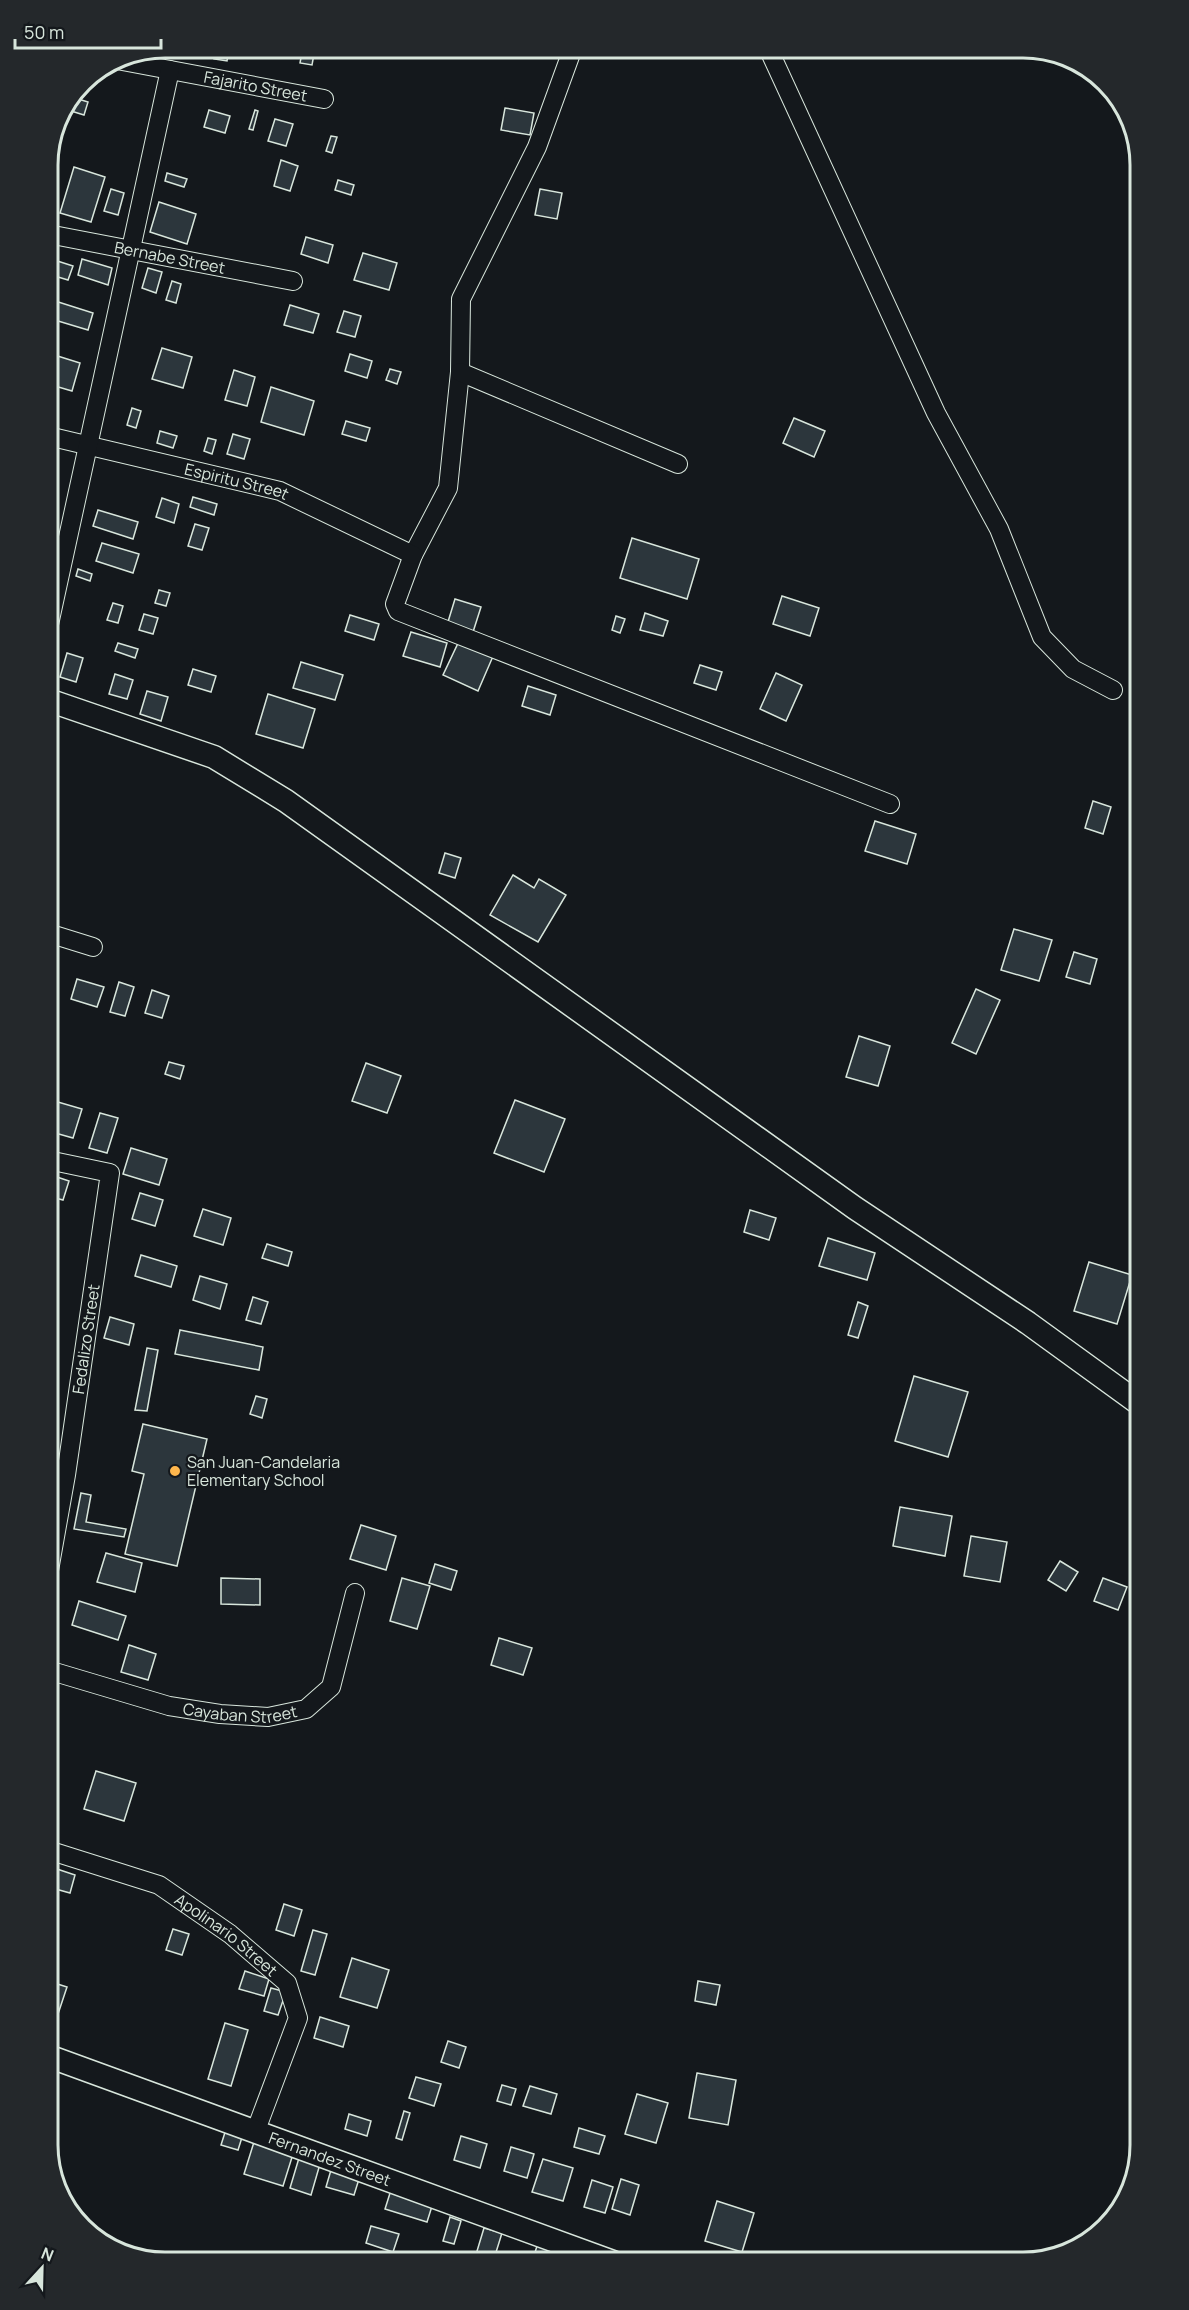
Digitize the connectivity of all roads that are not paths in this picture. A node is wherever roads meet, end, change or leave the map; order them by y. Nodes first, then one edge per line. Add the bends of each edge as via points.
1 (569, 59) edge
2 (773, 59) edge
3 (134, 63) edge
4 (170, 70) junction
5 (324, 99) dead end
6 (59, 236) edge
7 (130, 250) junction
8 (292, 281) dead end
9 (460, 372) junction
10 (59, 438) edge
11 (88, 445) junction
12 (678, 464) dead end
13 (413, 555) junction
14 (59, 579) edge
15 (1113, 690) dead end
16 (59, 704) edge
17 (890, 804) dead end
18 (59, 936) edge
19 (93, 947) dead end
20 (58, 1162) edge
21 (1130, 1396) edge
22 (58, 1473) edge
23 (66, 1475) junction
24 (58, 1518) edge
25 (355, 1593) dead end
26 (58, 1673) edge
27 (58, 1853) edge
28 (58, 2060) edge
29 (256, 2130) junction
30 (585, 2251) edge

1 - 9 street via 537,147 461,299
2 - 15 street via 936,413 999,529 1042,637 1073,669
3 - 4 street, Fajarito Street
4 - 5 street, Fajarito Street
4 - 7 street
6 - 7 street, Bernabe Street
7 - 8 street, Bernabe Street
7 - 11 street
9 - 12 street
9 - 13 street via 448,488
10 - 11 street, Espiritu Street
11 - 13 street, Espiritu Street via 280,491
11 - 14 street
13 - 17 street via 395,604 398,610
16 - 21 street via 214,757 286,801 855,1208
18 - 19 street
20 - 23 street, Fedalizo Street via 110,1173
22 - 23 street
23 - 24 street, Fedalizo Street
25 - 26 street, Cayaban Street via 331,1687 306,1709 268,1717 220,1714 169,1706
27 - 29 street, Apolinario Street via 159,1885 230,1934 287,1983 298,2018
28 - 29 street, Fernandez Street
29 - 30 street, Fernandez Street

